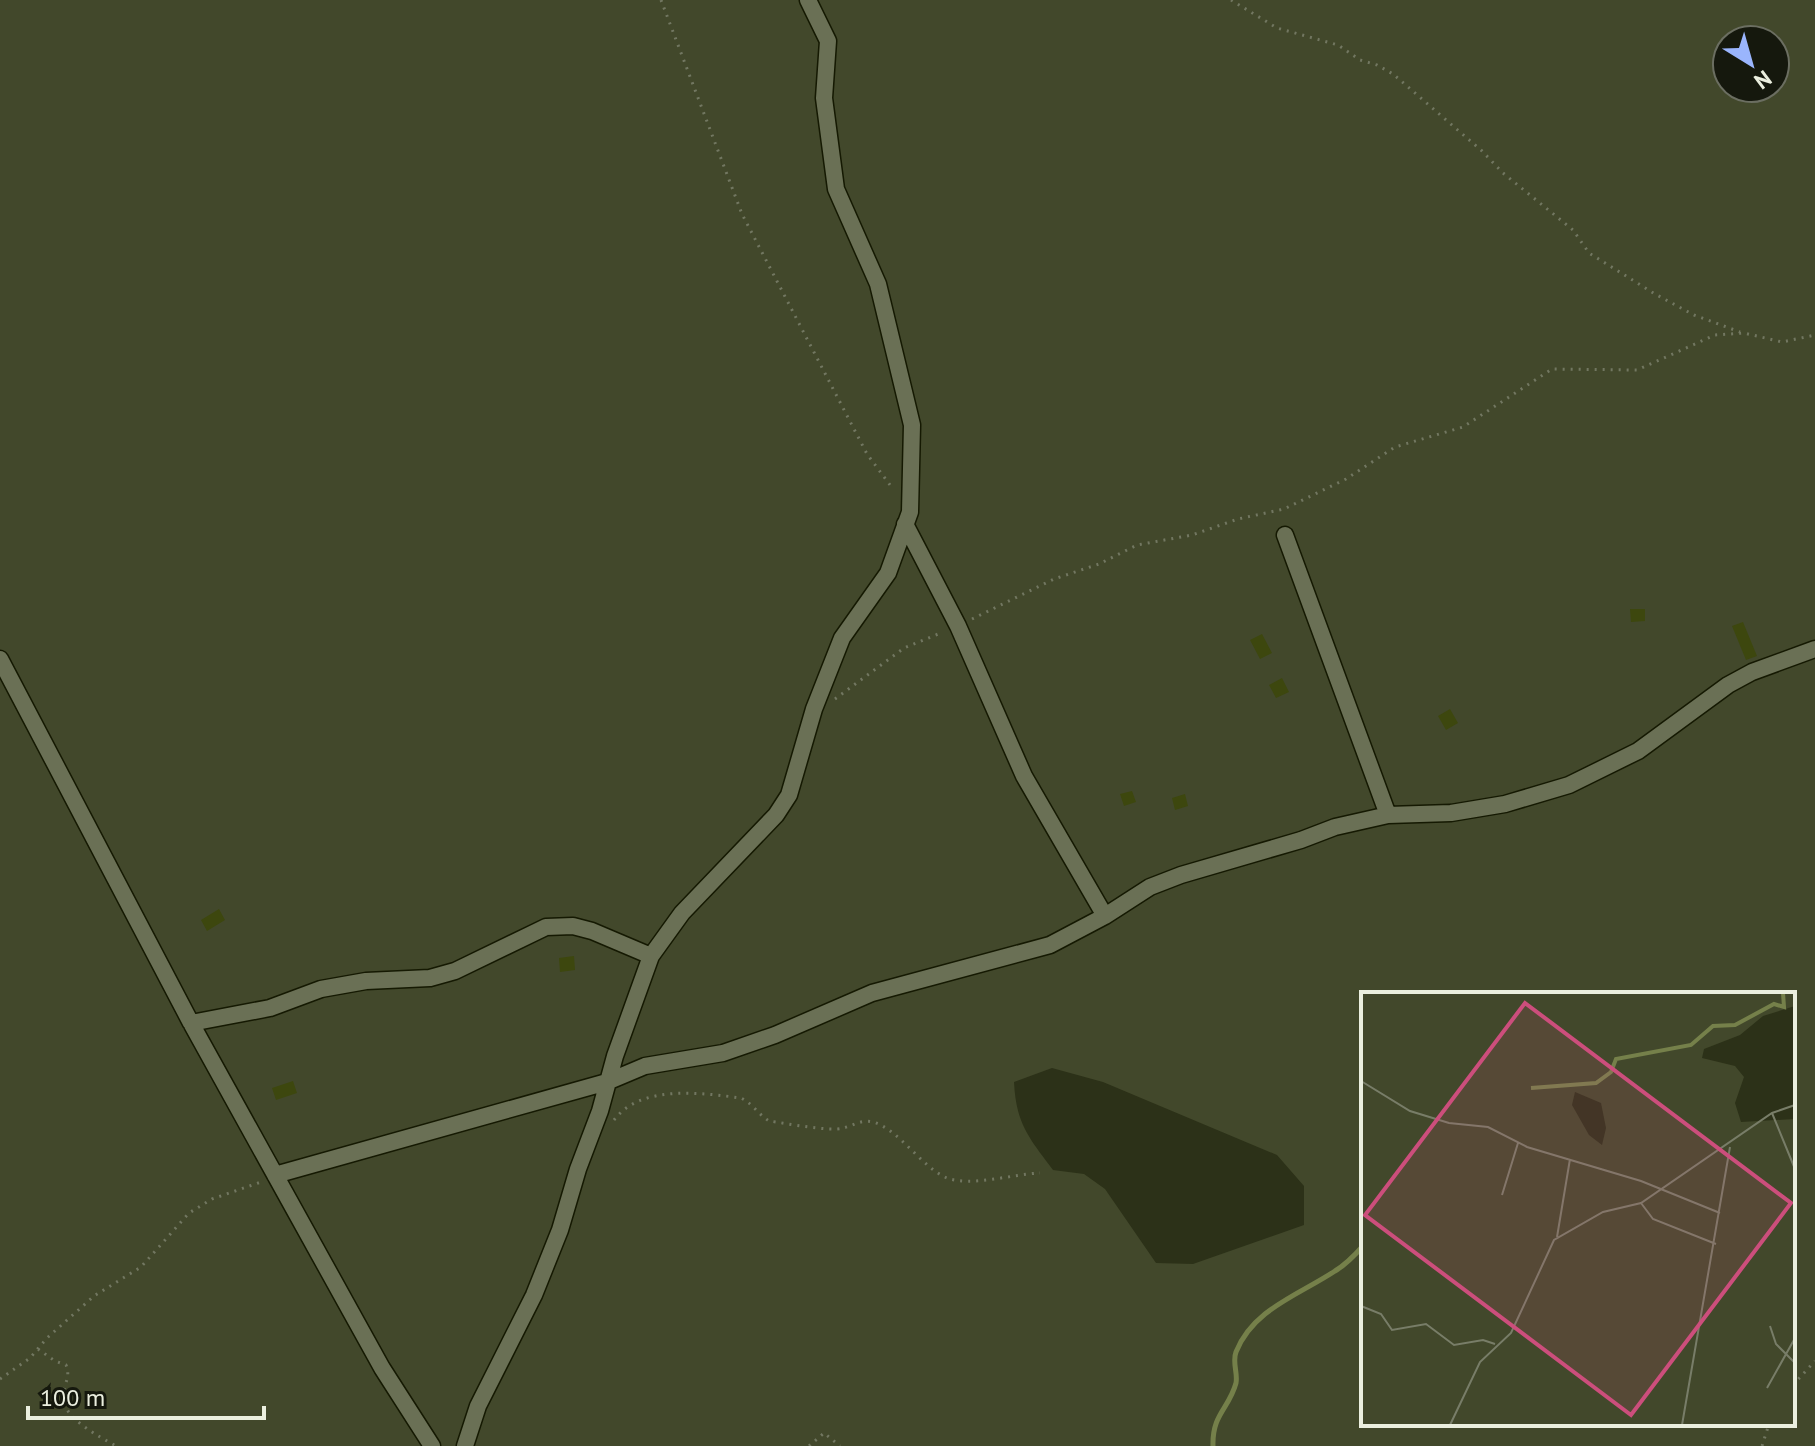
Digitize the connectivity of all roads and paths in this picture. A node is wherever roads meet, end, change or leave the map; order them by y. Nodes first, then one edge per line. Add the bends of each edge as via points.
1 (661, 0) edge
2 (808, 0) edge
3 (1231, 0) edge
4 (1744, 333) junction
5 (1815, 335) edge
6 (893, 489) dead end
7 (905, 524) junction
8 (1285, 535) dead end
9 (958, 626) junction
10 (1815, 649) edge
11 (0, 659) edge
12 (814, 709) junction
13 (1388, 815) junction
14 (1105, 916) junction
15 (651, 956) junction
16 (191, 1023) junction
17 (607, 1082) junction
18 (613, 1122) dead end
19 (1040, 1173) dead end
20 (275, 1175) junction
21 (38, 1349) junction
22 (1815, 1361) edge
23 (0, 1379) edge
24 (1795, 1383) edge
25 (1768, 1426) edge
26 (116, 1446) edge
27 (432, 1446) edge
28 (465, 1446) edge
29 (809, 1446) edge
30 (840, 1446) edge
31 (1762, 1446) edge

1 - 6 path via 742,214 867,454
2 - 7 street via 828,41 824,98 836,189 878,284 912,425 910,512
3 - 4 path via 1277,28 1338,45 1393,74 1573,230 1589,253 1694,315
4 - 5 path via 1782,342
4 - 9 path via 1715,335 1637,370 1552,369 1463,427 1395,447 1346,479 1284,509 1137,545
7 - 9 street
7 - 12 street via 888,573 842,638
8 - 13 street
9 - 12 path via 904,648 844,696
9 - 14 street via 1024,776
10 - 13 street via 1728,685 1638,751 1569,785 1451,813
11 - 16 street
12 - 15 street via 789,795 776,815 682,913
13 - 14 street via 1181,875 1150,887
14 - 17 street via 1050,945 872,993 723,1053 645,1066
15 - 16 street via 592,931 546,927 430,978 321,989 270,1008
15 - 17 street
16 - 20 street
17 - 20 street
17 - 28 street via 560,1230 534,1295 483,1394
18 - 19 path via 621,1110 642,1100 681,1093 741,1098 769,1121 842,1129 872,1122 946,1177 972,1182
20 - 21 path via 189,1213 141,1267 94,1296
20 - 27 street via 382,1368
21 - 23 path
21 - 26 path via 66,1365 65,1408
22 - 24 path
25 - 31 path
29 - 30 path via 824,1433

